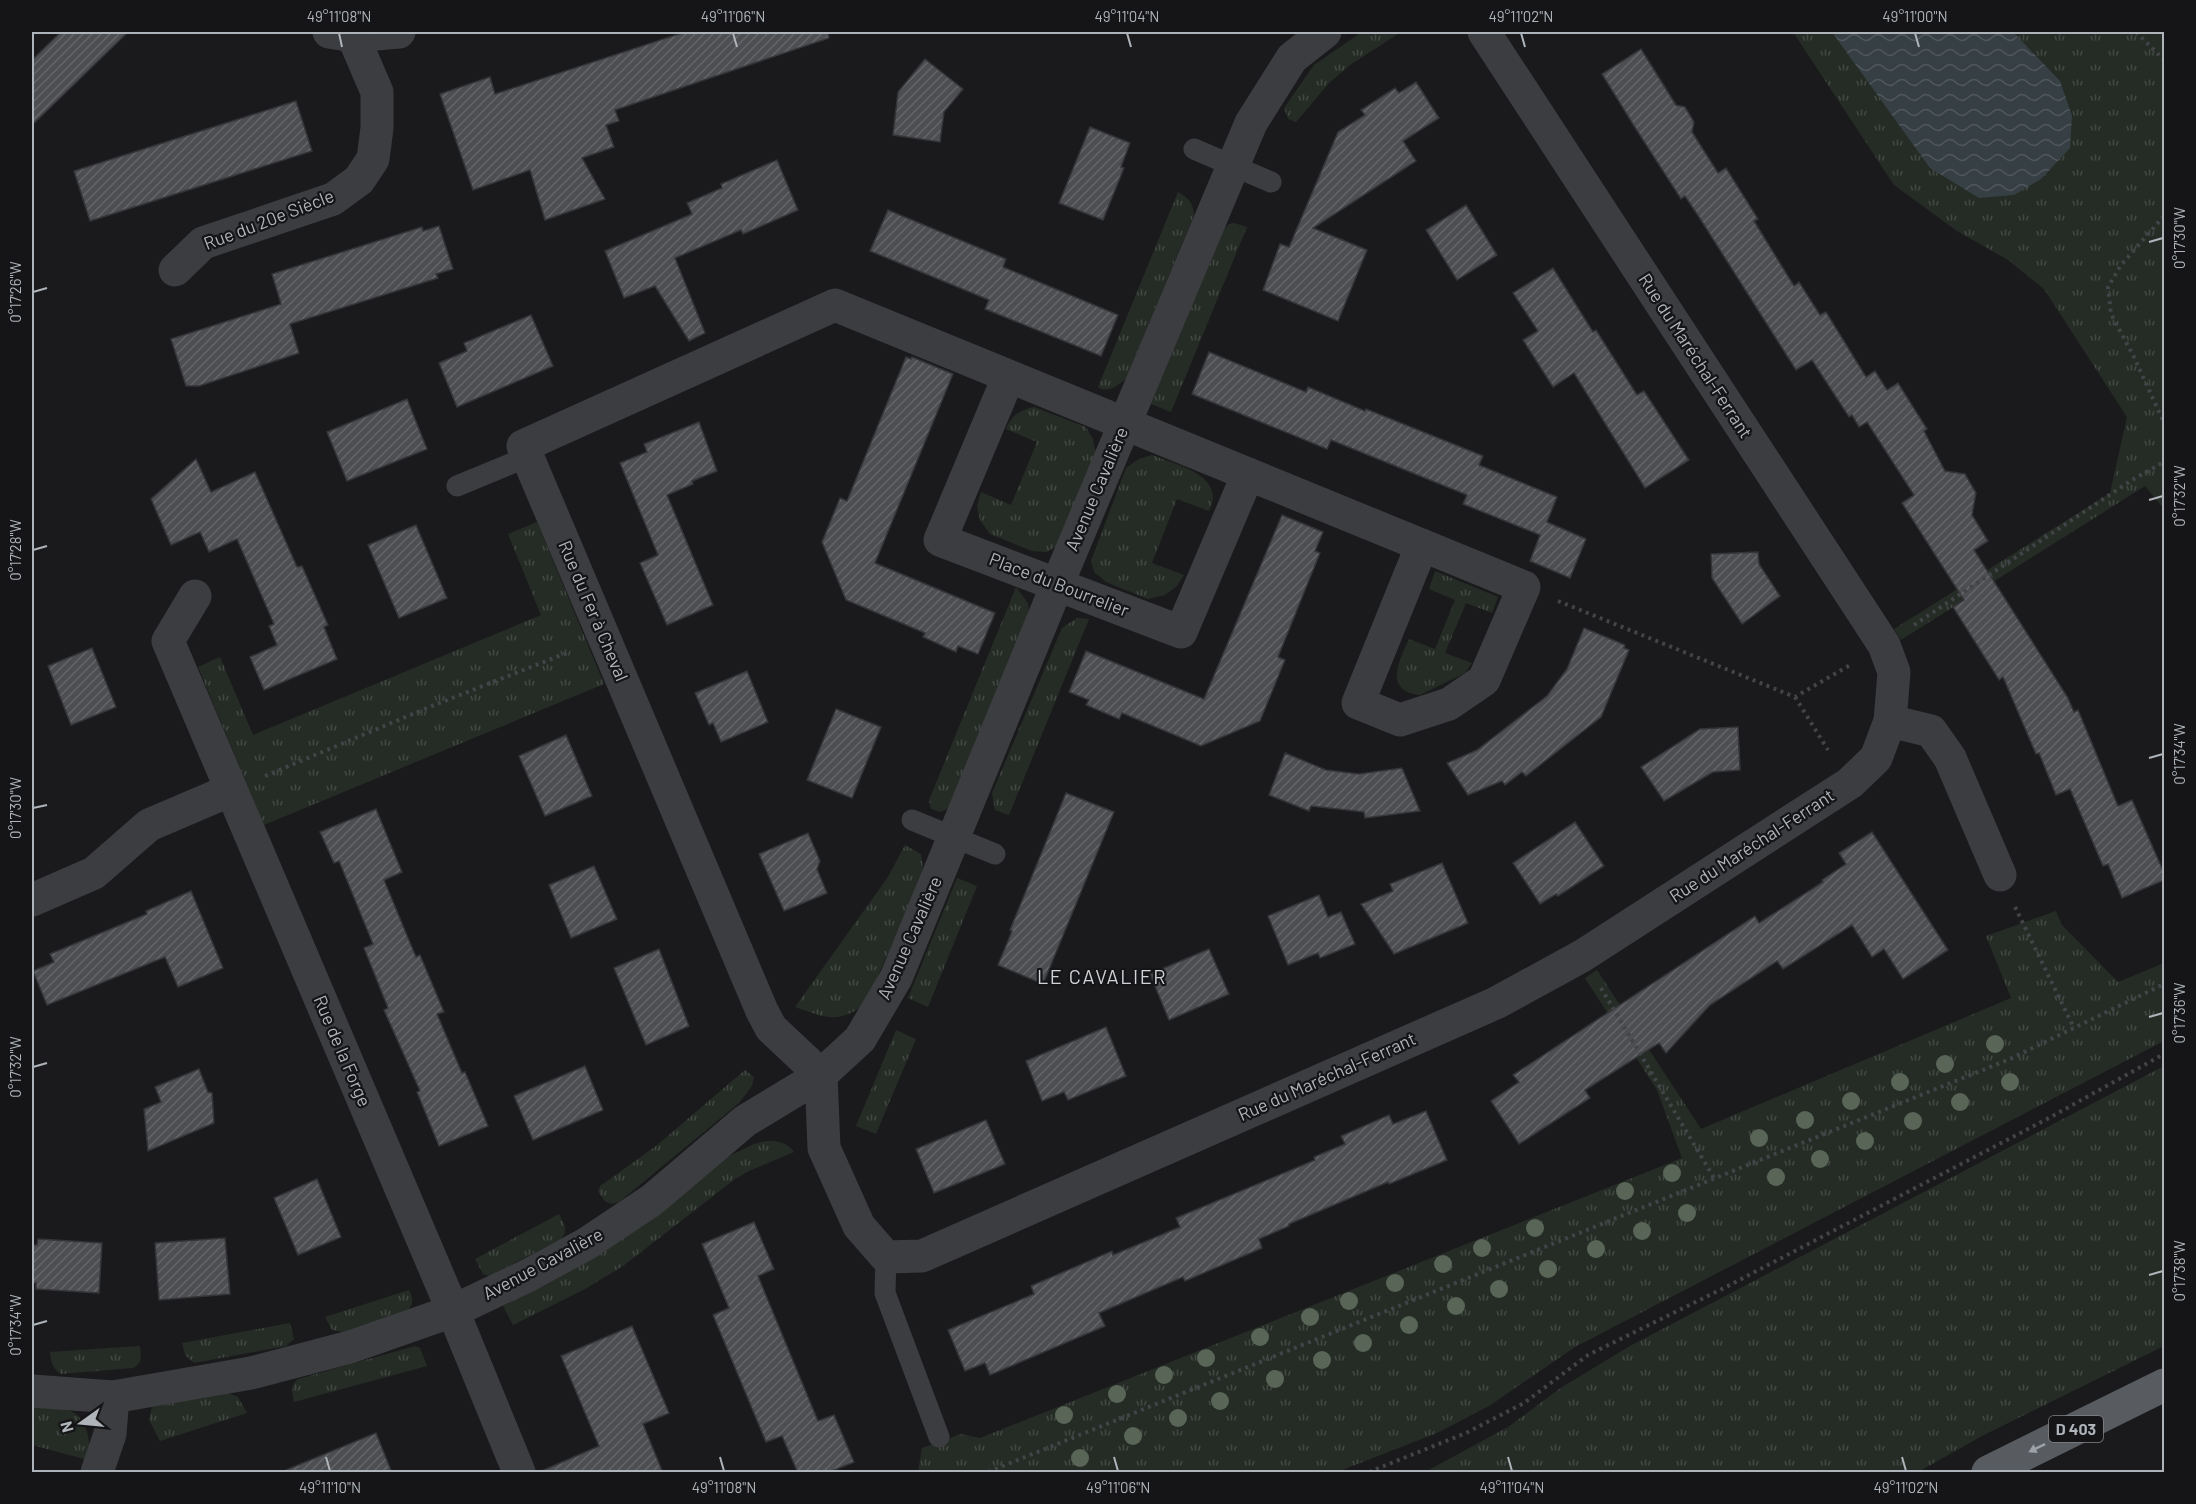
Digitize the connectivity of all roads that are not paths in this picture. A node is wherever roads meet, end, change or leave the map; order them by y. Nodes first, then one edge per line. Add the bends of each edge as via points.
1 (399, 32) edge
2 (1325, 32) edge
3 (1484, 32) edge
4 (341, 34) edge
5 (1194, 149) dead end
6 (1232, 166) junction
7 (1271, 182) dead end
8 (175, 270) dead end
9 (1008, 378) junction
10 (1125, 423) junction
11 (527, 457) junction
12 (1248, 474) junction
13 (457, 486) dead end
14 (1422, 545) junction
15 (1057, 585) junction
16 (195, 596) dead end
17 (1890, 721) junction
18 (231, 790) junction
19 (912, 820) dead end
20 (954, 837) junction
21 (995, 854) dead end
22 (2000, 875) road end
23 (32, 900) edge
24 (821, 1076) junction
25 (886, 1257) junction
26 (453, 1311) junction
27 (2164, 1385) edge
28 (32, 1391) edge
29 (113, 1397) junction
30 (939, 1437) dead end
31 (98, 1473) edge
32 (519, 1473) edge
33 (1988, 1473) edge

1 - 4 street, Rue du 20e Siècle
2 - 6 street, Avenue Cavalière via 1292,58 1251,123
3 - 17 street, Rue du Maréchal-Ferrant via 1884,645 1894,672
4 - 8 street, Rue du 20e Siècle via 377,92 373,159 358,180 333,199 203,243
5 - 6 lane
6 - 7 lane
6 - 10 street, Avenue Cavalière
9 - 10 street
9 - 11 street via 835,305 523,446
9 - 15 street, Place du Bourrelier via 940,540
10 - 12 street
10 - 15 street, Avenue Cavalière
11 - 13 lane
11 - 24 street, Rue du Fer à Cheval via 762,1011 771,1028
12 - 14 street
12 - 15 street, Place du Bourrelier via 1181,632
14 - 14 street via 1524,587 1484,680 1449,704 1400,720 1358,703
15 - 20 street, Avenue Cavalière
16 - 18 street, Rue de la Forge via 168,641
17 - 22 street via 1931,731 1950,758
17 - 25 street, Rue du Maréchal-Ferrant via 1876,758 1850,783 1582,956 1496,1003 922,1256
18 - 23 street via 149,825 94,873
18 - 26 street, Rue de la Forge
19 - 20 lane
20 - 21 lane
20 - 24 street, Avenue Cavalière via 896,978 860,1039
24 - 25 street via 824,1148 859,1226
24 - 26 street, Avenue Cavalière via 745,1121 652,1200 586,1244
25 - 30 lane via 885,1293
26 - 29 street, Avenue Cavalière via 350,1347 251,1373
26 - 32 street, Rue de la Forge
27 -> 33 main road, D 403
28 - 29 street, Avenue Cavalière
29 - 31 street via 110,1434

